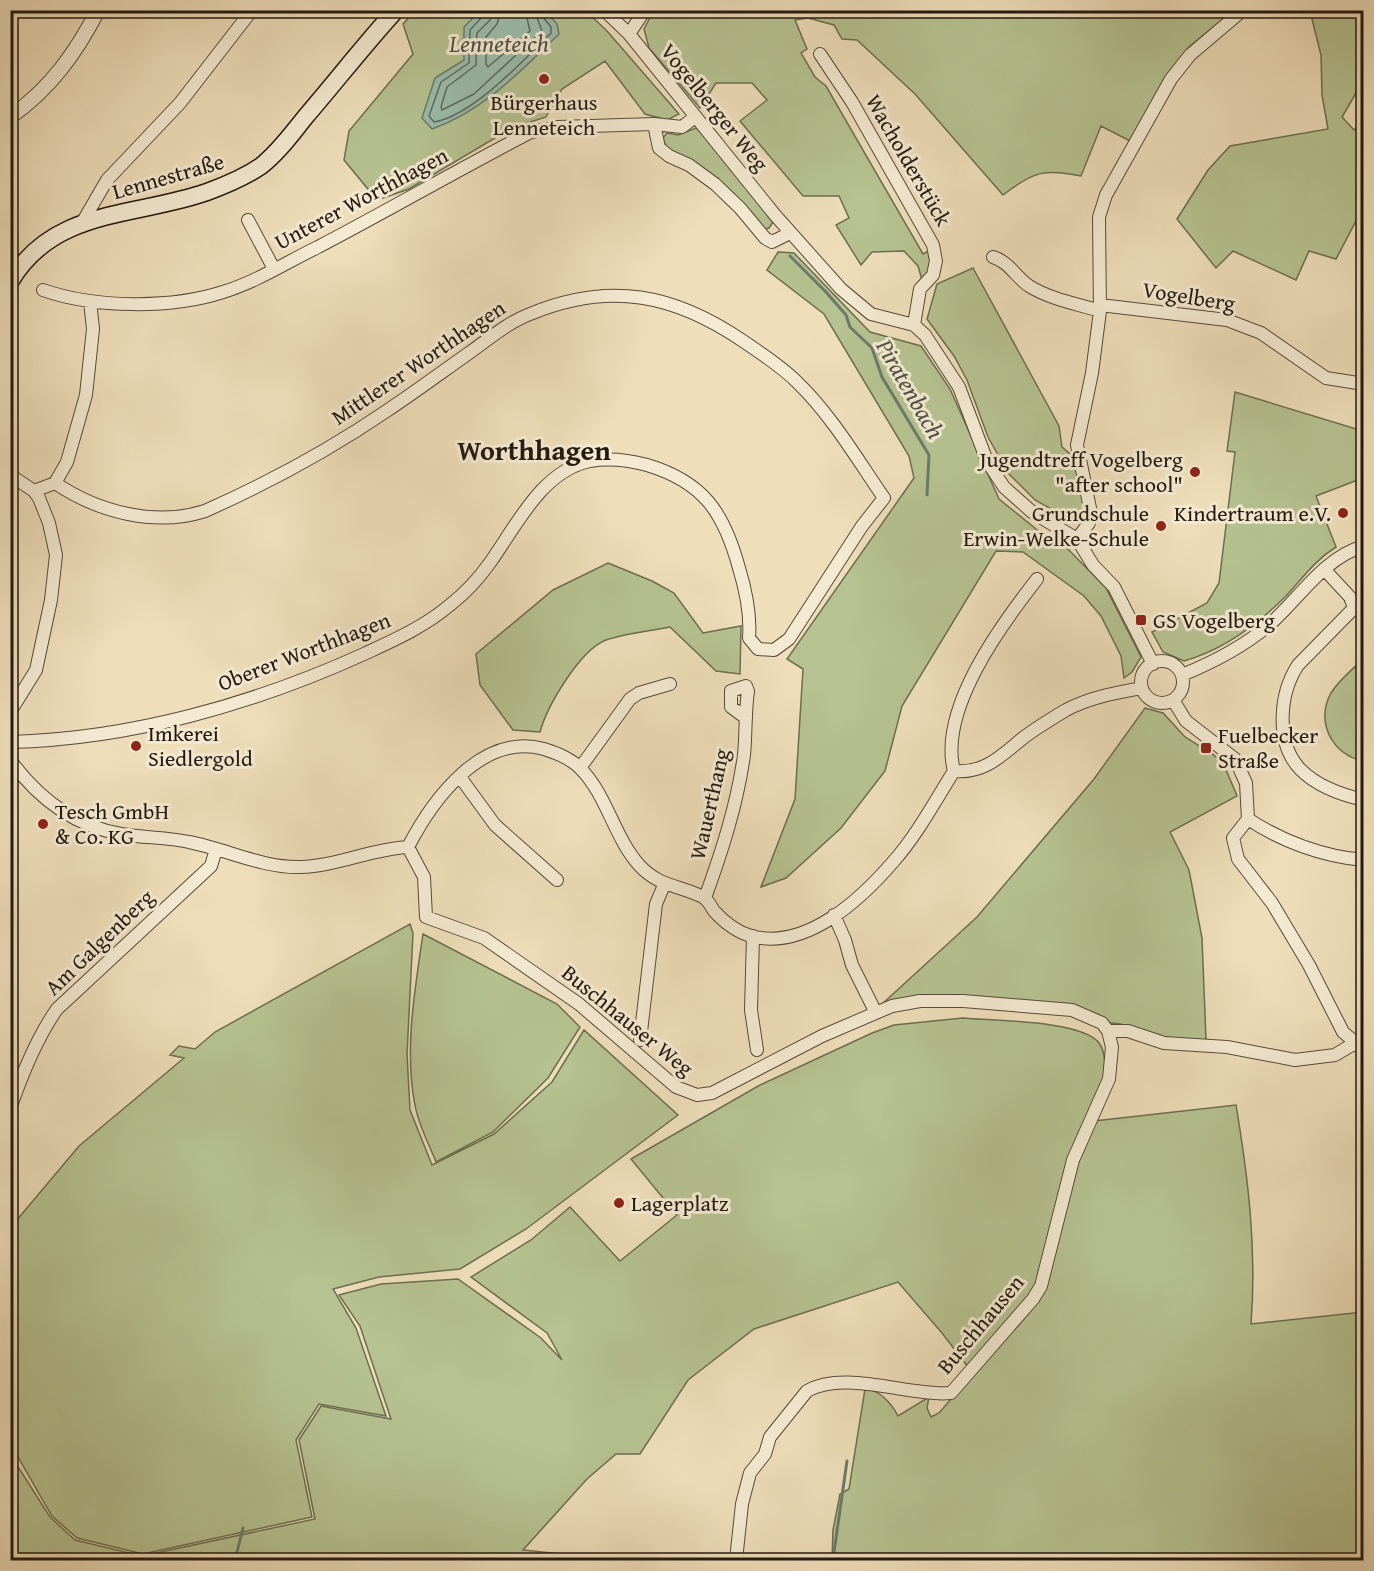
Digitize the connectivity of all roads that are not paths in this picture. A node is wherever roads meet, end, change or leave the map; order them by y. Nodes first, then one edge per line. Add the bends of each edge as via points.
1 (98, 10) edge
2 (252, 10) edge
3 (396, 10) edge
4 (604, 10) edge
5 (645, 10) edge
6 (1243, 10) edge
7 (629, 34) junction
8 (820, 54) dead end
9 (10, 117) edge
10 (695, 117) junction
11 (654, 124) junction
12 (248, 220) dead end
13 (82, 223) junction
14 (790, 233) junction
15 (993, 257) dead end
16 (274, 269) junction
17 (10, 282) edge
18 (43, 290) dead end
19 (90, 301) junction
20 (1100, 308) junction
21 (914, 326) junction
22 (1364, 384) edge
23 (10, 475) edge
24 (55, 483) junction
25 (34, 491) junction
26 (1077, 538) junction
27 (1364, 546) edge
28 (1324, 569) junction
29 (1037, 579) dead end
30 (749, 638) joint
31 (1152, 664) junction
32 (1182, 675) junction
33 (670, 684) dead end
34 (1142, 688) junction
35 (1173, 700) junction
36 (10, 712) edge
37 (746, 718) dead end
38 (10, 742) edge
39 (10, 760) edge
40 (580, 768) junction
41 (954, 771) junction
42 (460, 777) junction
43 (1364, 800) edge
44 (1248, 819) junction
45 (408, 847) junction
46 (216, 849) junction
47 (1364, 860) edge
48 (557, 880) dead end
49 (664, 885) junction
50 (705, 898) junction
51 (834, 915) junction
52 (753, 936) junction
53 (876, 1013) junction
54 (1108, 1031) junction
55 (640, 1040) dead end
56 (1359, 1047) edge
57 (757, 1050) dead end
58 (10, 1109) edge
59 (736, 1560) edge

1 - 9 street via 54,78
2 - 13 street via 180,103 107,180
3 - 13 main road, Lennestraße via 261,165 205,193
4 - 7 street, Vogelberger Weg
5 - 7 street
6 - 20 street via 1197,48 1171,79 1106,195 1098,226
7 - 10 street, Vogelberger Weg
8 - 21 street, Wacholderstück via 852,102 933,245 933,275 920,289
10 - 11 street, Unterer Worthhagen via 682,127
10 - 14 street, Vogelberger Weg
11 - 14 street, Vogelberger Weg via 660,148 715,184 765,238 772,242
11 - 16 street, Unterer Worthhagen via 558,127 531,132
12 - 16 street
13 - 17 main road, Lennestraße via 46,240
14 - 21 street, Vogelberger Weg via 841,289 871,314
15 - 20 street via 1039,291
16 - 19 street, Unterer Worthhagen via 223,292 189,299 142,303
18 - 19 street, Unterer Worthhagen
19 - 24 street via 93,329 86,395 65,470
20 - 22 street, Vogelberg via 1227,321 1261,333 1326,378
20 - 26 street via 1092,374 1077,445 1091,513 1089,523
21 - 26 street via 925,335 959,387 987,461 1004,487 1032,512
23 - 25 street
24 - 25 street
24 - 30 street, Mittlerer Worthhagen via 104,507 160,519 185,518 224,503 324,450 502,328 529,314 600,294 650,297 681,306 729,332 798,383 846,441 884,498 780,648 766,651
25 - 36 street via 54,544 54,579 36,670
26 - 31 street via 1093,565 1114,587
27 - 28 street via 1348,551
28 - 32 street via 1299,597 1246,642 1207,666
28 - 43 street via 1350,597 1354,608 1291,676 1285,696 1284,730 1301,770 1325,786
29 - 41 street via 975,670 955,722 950,755
30 - 38 street, Oberer Worthhagen via 748,606 732,540 707,498 662,470 615,459 589,462 560,475 536,497 488,565 452,604 409,633 258,696 168,722
31 - 32 street via 1166,662
31 - 34 street via 1144,673
32 - 35 street via 1180,692
33 - 40 street via 630,699
34 - 35 street via 1154,701
34 - 41 street via 1079,704 1039,726 988,765 969,772
35 - 44 street via 1186,721 1235,759 1246,783
37 - 50 street, Wauerthang via 733,814
39 - 46 street via 50,804 88,825
40 - 42 street via 555,752 532,746 512,747 480,760
40 - 49 street via 638,865
41 - 51 street via 895,860
42 - 45 street via 428,812
42 - 48 street via 495,825
44 - 47 street via 1313,849
44 - 56 street via 1233,838 1235,854 1272,903 1343,1032
45 - 46 street via 385,848 299,867 272,865
45 - 53 street, Buschhauser Weg via 424,877 426,917 484,938 579,1004 687,1094 712,1094 822,1035
46 - 58 street, Am Galgenberg via 211,866 57,1009 44,1028
49 - 50 street
49 - 55 street, Buschhauser Weg via 656,904
50 - 52 street via 733,928
51 - 52 street via 797,935
51 - 53 street via 852,965
52 - 57 street via 751,1010
53 - 54 street, Buschhauser Weg via 920,1000 963,1001 1072,1010 1096,1020
54 - 56 street via 1128,1031 1164,1043 1227,1047 1295,1060 1335,1055
54 - 59 street, Buschhausen via 1112,1047 1109,1079 1073,1160 1048,1266 1033,1299 951,1393 839,1384 807,1391 770,1437 765,1454 750,1473 741,1504

